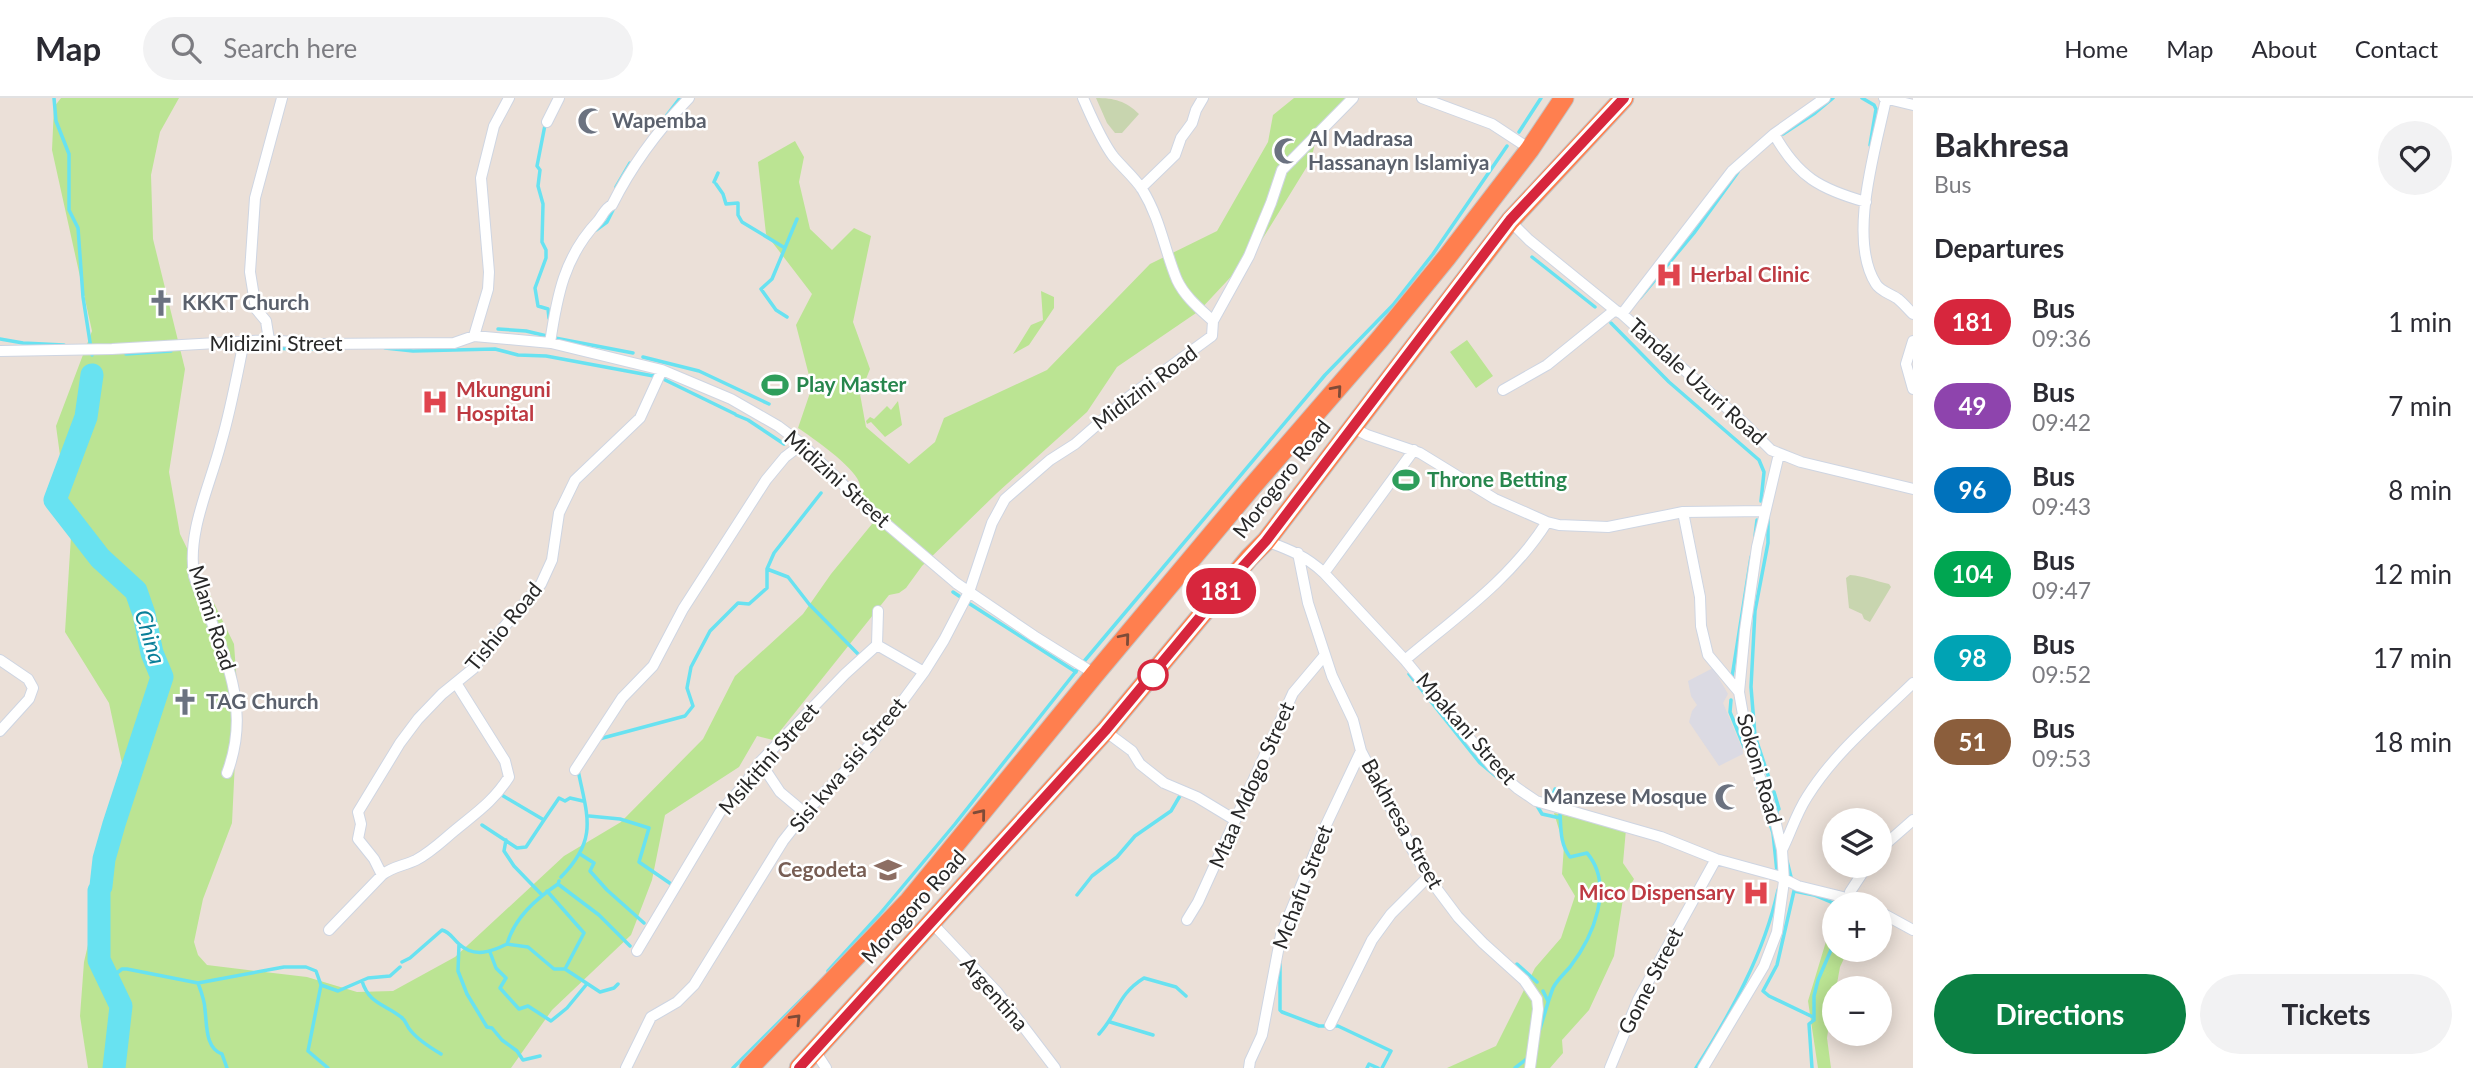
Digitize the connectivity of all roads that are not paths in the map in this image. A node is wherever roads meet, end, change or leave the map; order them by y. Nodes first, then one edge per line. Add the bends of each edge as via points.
1 (282, 98) edge
2 (509, 98) edge
3 (559, 98) edge
4 (688, 98) edge
5 (1083, 98) edge
6 (1203, 98) edge
7 (1353, 98) edge
8 (1422, 98) edge
9 (1564, 98) edge
10 (1624, 98) edge
11 (1825, 98) edge
12 (1885, 98) edge
13 (1913, 105) edge
14 (547, 122) dead end
15 (1774, 134) junction
16 (1530, 149) junction
17 (1141, 188) junction
18 (1866, 202) junction
19 (1510, 220) junction
20 (1618, 312) junction
21 (1913, 314) edge
22 (1213, 321) junction
23 (474, 336) junction
24 (269, 340) junction
25 (244, 341) junction
26 (1913, 341) edge
27 (550, 343) junction
28 (0, 351) edge
29 (662, 370) junction
30 (1913, 388) edge
31 (1503, 390) dead end
32 (1351, 427) junction
33 (802, 444) junction
34 (1413, 450) junction
35 (1779, 454) junction
36 (1913, 489) edge
37 (1765, 511) junction
38 (1683, 512) junction
39 (1547, 522) junction
40 (1266, 541) junction
41 (1298, 553) junction
42 (1324, 573) junction
43 (969, 592) junction
44 (878, 611) dead end
45 (877, 645) junction
46 (1325, 655) junction
47 (0, 660) edge
48 (1405, 660) junction
49 (923, 672) junction
50 (1095, 674) junction
51 (456, 683) junction
52 (1913, 683) edge
53 (1739, 692) junction
54 (0, 731) edge
55 (1105, 731) junction
56 (1361, 751) junction
57 (760, 762) junction
58 (575, 770) dead end
59 (227, 773) dead end
60 (805, 813) junction
61 (1234, 820) junction
62 (1913, 820) edge
63 (1892, 838) edge
64 (1782, 850) junction
65 (1716, 859) junction
66 (382, 875) junction
67 (1428, 877) junction
68 (1784, 881) junction
69 (1824, 892) edge
70 (1892, 919) edge
71 (1187, 920) dead end
72 (931, 922) junction
73 (328, 930) dead end
74 (1913, 930) edge
75 (636, 951) dead end
76 (1330, 1025) dead end
77 (815, 1051) junction
78 (626, 1068) edge
79 (749, 1068) edge
80 (799, 1068) edge
81 (826, 1068) edge
82 (1055, 1068) edge
83 (1249, 1068) edge
84 (1530, 1068) edge
85 (1610, 1068) edge
86 (1703, 1068) edge

1 - 24 street via 255,198 250,272 256,309 266,321
2 - 23 street via 494,126 481,178 489,272
3 - 14 street
4 - 27 street via 663,126 574,254 565,270
5 - 17 street via 1110,152
6 - 17 street via 1175,155
7 - 22 street, Midizini Road via 1282,170 1249,256
8 - 16 street via 1492,124
9 - 16 highway, Morogoro Road
10 - 19 highway, Morogoro Road
11 - 15 street
12 - 13 street
12 - 18 street
15 - 18 street via 1791,163 1810,178
15 - 20 street via 1732,171
50 -> 16 highway, Morogoro Road via 1380,340
17 - 22 street via 1160,226 1178,282
18 - 21 street via 1864,243 1872,276 1877,286
19 - 20 street, Tandale Uzuri Road
19 - 32 highway, Morogoro Road
20 - 31 street via 1548,365
20 - 35 street, Tandale Uzuri Road
22 - 43 street, Midizini Road via 1209,340 1011,492 992,523
23 - 24 street, Midizini Street via 454,343
23 - 27 street, Midizini Street
24 - 25 street, Midizini Street
25 - 28 street, Midizini Street
25 - 59 street, Mlami Road via 191,560 236,693 236,750
26 - 30 street via 1906,363
27 - 29 street, Midizini Street
29 - 33 street, Midizini Street via 731,399
29 - 51 street, Tishio Road via 640,418 575,480 559,513 552,560 541,584
32 - 34 street
32 - 40 highway, Morogoro Road
33 - 43 street, Midizini Street via 882,520
33 - 58 street via 766,481 683,609 653,666 622,698
34 - 39 street via 1495,499
34 - 42 street
35 - 36 street, Tandale Uzuri Road
35 - 37 street, Sokoni Road
37 - 38 street
37 - 53 street, Sokoni Road
38 - 39 street via 1608,527
38 - 53 street via 1708,654
39 - 48 street via 1488,591
40 - 41 street, Mpakani Street
40 - 55 highway, Morogoro Road
41 - 42 street, Mpakani Street
41 - 46 street, Bakhresa Street
42 - 48 street, Mpakani Street
43 - 49 street, Sisi kwa sisi Street
43 - 50 street, Midizini Street
44 - 45 street
45 - 49 street
45 - 57 street, Msikitini Street
46 - 56 street, Bakhresa Street
46 - 61 street, Mtaa Mdogo Street via 1293,693
47 - 54 street via 28,679 33,688 29,699
48 - 65 street, Mpakani Street via 1493,767 1536,801 1661,837
49 - 60 street, Sisi kwa sisi Street via 871,744
79 -> 50 highway, Morogoro Road via 909,901
51 - 66 street, Tishio Road via 418,719 358,812 358,839
51 - 66 street via 505,761 509,777 489,805 444,842
52 - 64 street via 1817,780
53 - 64 street, Sokoni Road via 1748,743
55 - 61 street via 1164,783 1198,797
55 - 72 highway, Morogoro Road
56 - 67 street, Bakhresa Street
56 - 83 street, Mchafu Street via 1282,935 1262,1035
57 - 60 street via 780,792
57 - 75 street, Msikitini Street via 720,812
60 - 78 street, Sisi kwa sisi Street via 694,985 651,1017
61 - 71 street, Mtaa Mdogo Street
62 - 63 street
64 - 68 street, Sokoni Road
65 - 68 street, Mpakani Street
65 - 85 street, Gome Street via 1637,1000
66 - 73 street
67 - 76 street via 1377,931
67 - 84 street, Bakhresa Street via 1458,917 1524,980 1537,999
68 - 69 street, Mpakani Street
68 - 86 street, Sokoni Road via 1777,932 1764,966
70 - 74 street
72 - 77 highway, Morogoro Road
72 - 82 street, Argentina via 997,992
77 - 80 highway, Morogoro Road
77 - 81 street

